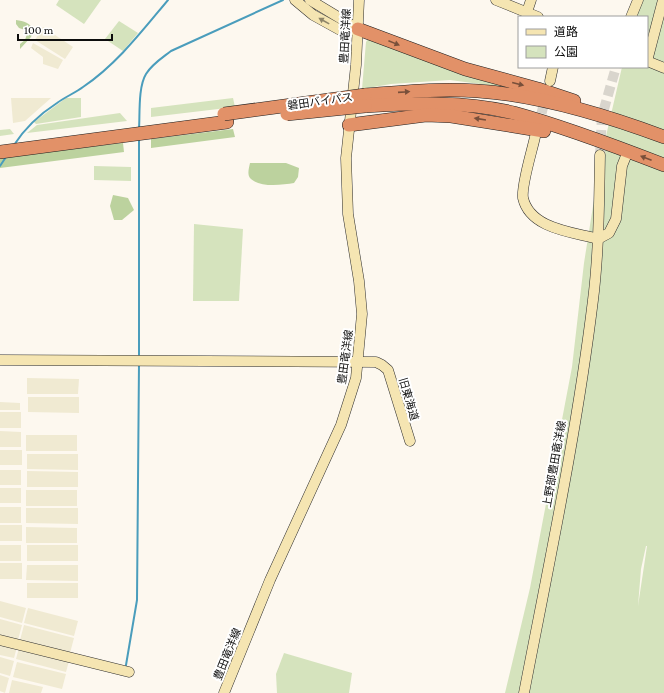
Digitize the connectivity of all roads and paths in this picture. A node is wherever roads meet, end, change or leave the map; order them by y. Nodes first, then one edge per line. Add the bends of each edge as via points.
1 (295, 0) edge
2 (310, 0) edge
3 (359, 0) edge
4 (496, 0) edge
5 (531, 0) edge
6 (638, 0) edge
7 (663, 0) edge
8 (527, 12) junction
9 (536, 16) edge
10 (631, 16) edge
11 (358, 29) junction
12 (653, 64) edge
13 (553, 68) edge
14 (550, 81) dead end
15 (365, 100) junction
16 (349, 125) junction
17 (638, 127) junction
18 (121, 132) junction
19 (535, 137) tunnel mouth
20 (664, 137) edge
21 (0, 143) edge
22 (628, 151) junction
23 (0, 152) edge
24 (600, 155) tunnel mouth
25 (664, 165) edge
26 (598, 239) junction
27 (0, 360) edge
28 (358, 361) junction
29 (410, 441) dead end
30 (0, 640) edge
31 (129, 672) dead end
32 (224, 693) edge
33 (524, 693) edge

11 -> 1 main road via 342,31 313,15
2 - 11 main road
3 - 11 main road, 豊田竜洋線
4 - 8 main road
5 - 8 main road
6 - 10 main road
7 - 12 main road
8 - 9 main road
11 - 16 main road, 豊田竜洋線
11 -> 17 highway via 465,69 610,112
13 - 14 main road
15 -> 17 highway, 磐田バイパス via 432,89 502,93
15 - 18 highway, 磐田バイパス, bridge
15 - 22 highway, 磐田バイパス via 450,105 513,113
22 -> 16 highway via 572,136 451,116 426,115
16 - 28 main road, 豊田竜洋線 via 346,166 348,214 362,314
17 - 20 highway
18 - 21 highway, 磐田バイパス
18 - 23 highway, 磐田バイパス
19 - 26 main road via 523,197 528,210 540,222
25 -> 22 highway
22 - 26 main road via 622,166 616,219 609,233
24 - 26 main road, 上野部豊田竜洋線
26 - 33 main road, 上野部豊田竜洋線 via 585,355
27 - 28 main road
28 - 29 main road, 旧東海道 via 376,362 388,370
28 - 32 main road, 豊田竜洋線 via 342,425 273,574
30 - 31 main road

